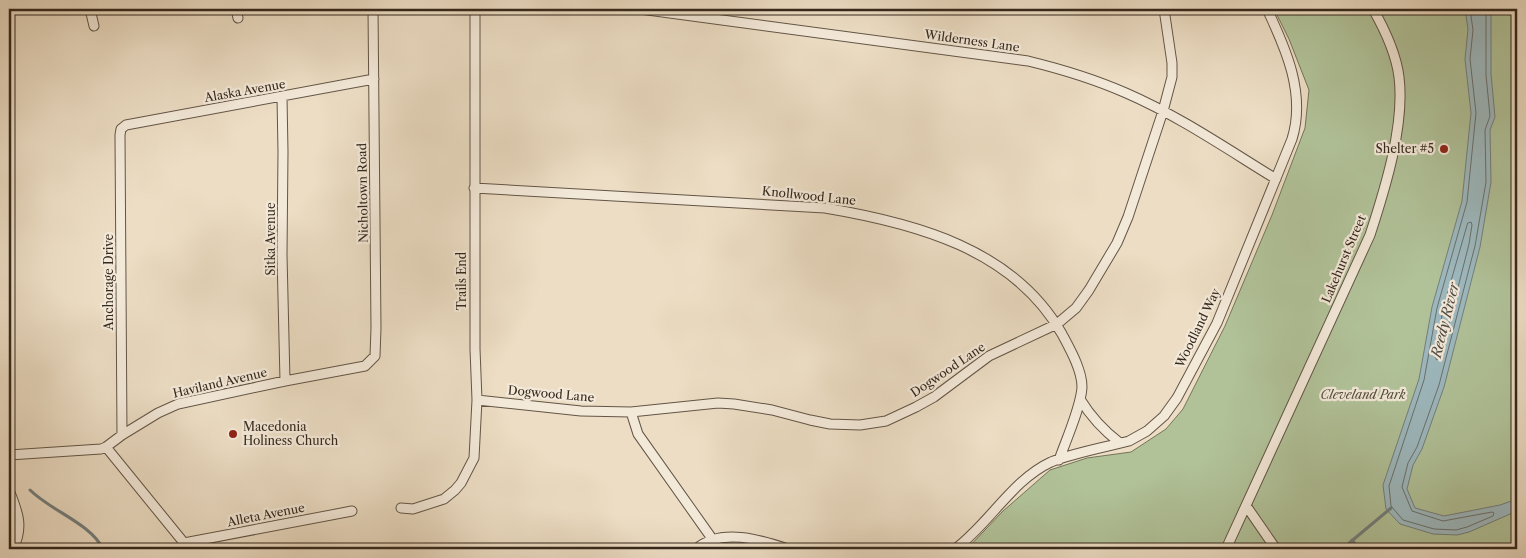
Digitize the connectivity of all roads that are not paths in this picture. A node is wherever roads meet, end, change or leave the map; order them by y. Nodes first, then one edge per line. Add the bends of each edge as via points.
1 (90, 9) edge
2 (373, 9) edge
3 (475, 9) edge
4 (640, 9) edge
5 (1164, 9) edge
6 (1267, 9) edge
7 (1373, 9) edge
8 (94, 26) dead end
9 (374, 79) junction
10 (282, 97) junction
11 (1163, 111) junction
12 (122, 129) joint
13 (1276, 179) junction
14 (474, 188) junction
15 (1056, 324) junction
16 (358, 369) joint
17 (285, 381) junction
18 (9, 393) edge
19 (1080, 399) junction
20 (477, 400) junction
21 (631, 412) junction
22 (122, 435) junction
23 (9, 437) edge
24 (1120, 443) junction
25 (106, 447) junction
26 (9, 450) edge
27 (9, 455) edge
28 (1059, 460) junction
29 (9, 490) edge
30 (1247, 507) junction
31 (401, 508) dead end
32 (352, 511) dead end
33 (713, 540) junction
34 (187, 546) edge
35 (13, 549) edge
36 (696, 549) edge
37 (788, 549) edge
38 (955, 549) edge
39 (1226, 549) edge
40 (1276, 549) edge

1 - 8 street
2 - 9 street, Nicholtown Road
3 - 14 street, Trails End
4 - 11 street, Wilderness Lane via 1028,61 1102,83
5 - 11 street, Dogwood Lane via 1172,78
6 - 13 street, Woodland Way via 1287,54 1296,89 1294,131
7 - 30 street, Lakehurst Street via 1388,37 1400,92 1396,138 1380,204 1370,235
9 - 10 street, Alaska Avenue
9 - 16 street, Nicholtown Road via 376,348 371,362
10 - 12 street, Alaska Avenue via 126,125
10 - 17 street, Sitka Avenue
11 - 13 street, Wilderness Lane
11 - 15 street, Dogwood Lane via 1117,243 1076,308
12 - 22 street, Anchorage Drive
13 - 24 street, Woodland Way via 1217,323 1177,398 1147,431
14 - 15 street, Knollwood Lane via 825,208 863,214 938,235 978,254 1005,271 1037,299
14 - 20 street, Trails End
15 - 19 street, Knollwood Lane via 1072,352 1082,386
15 - 21 street, Dogwood Lane via 989,356 916,407 875,423 830,424 772,410 718,403
16 - 17 street, Haviland Avenue
17 - 22 street, Haviland Avenue via 178,404
18 - 23 street
19 - 24 street via 1089,415
19 - 28 street, Knollwood Lane
20 - 21 street, Dogwood Lane via 581,411
20 - 31 street, Trails End via 474,458 461,483 444,499 433,504
21 - 33 street via 638,434
22 - 25 street, Haviland Avenue
24 - 28 street, Woodland Way
25 - 27 street, Haviland Avenue
25 - 34 street
26 - 27 street
28 - 38 street, Woodland Way via 1040,469 1015,489
29 - 35 street via 20,527
30 - 39 street, Lakehurst Street
30 - 40 street
32 - 34 street, Alleta Avenue
33 - 36 street
33 - 37 street via 745,538

